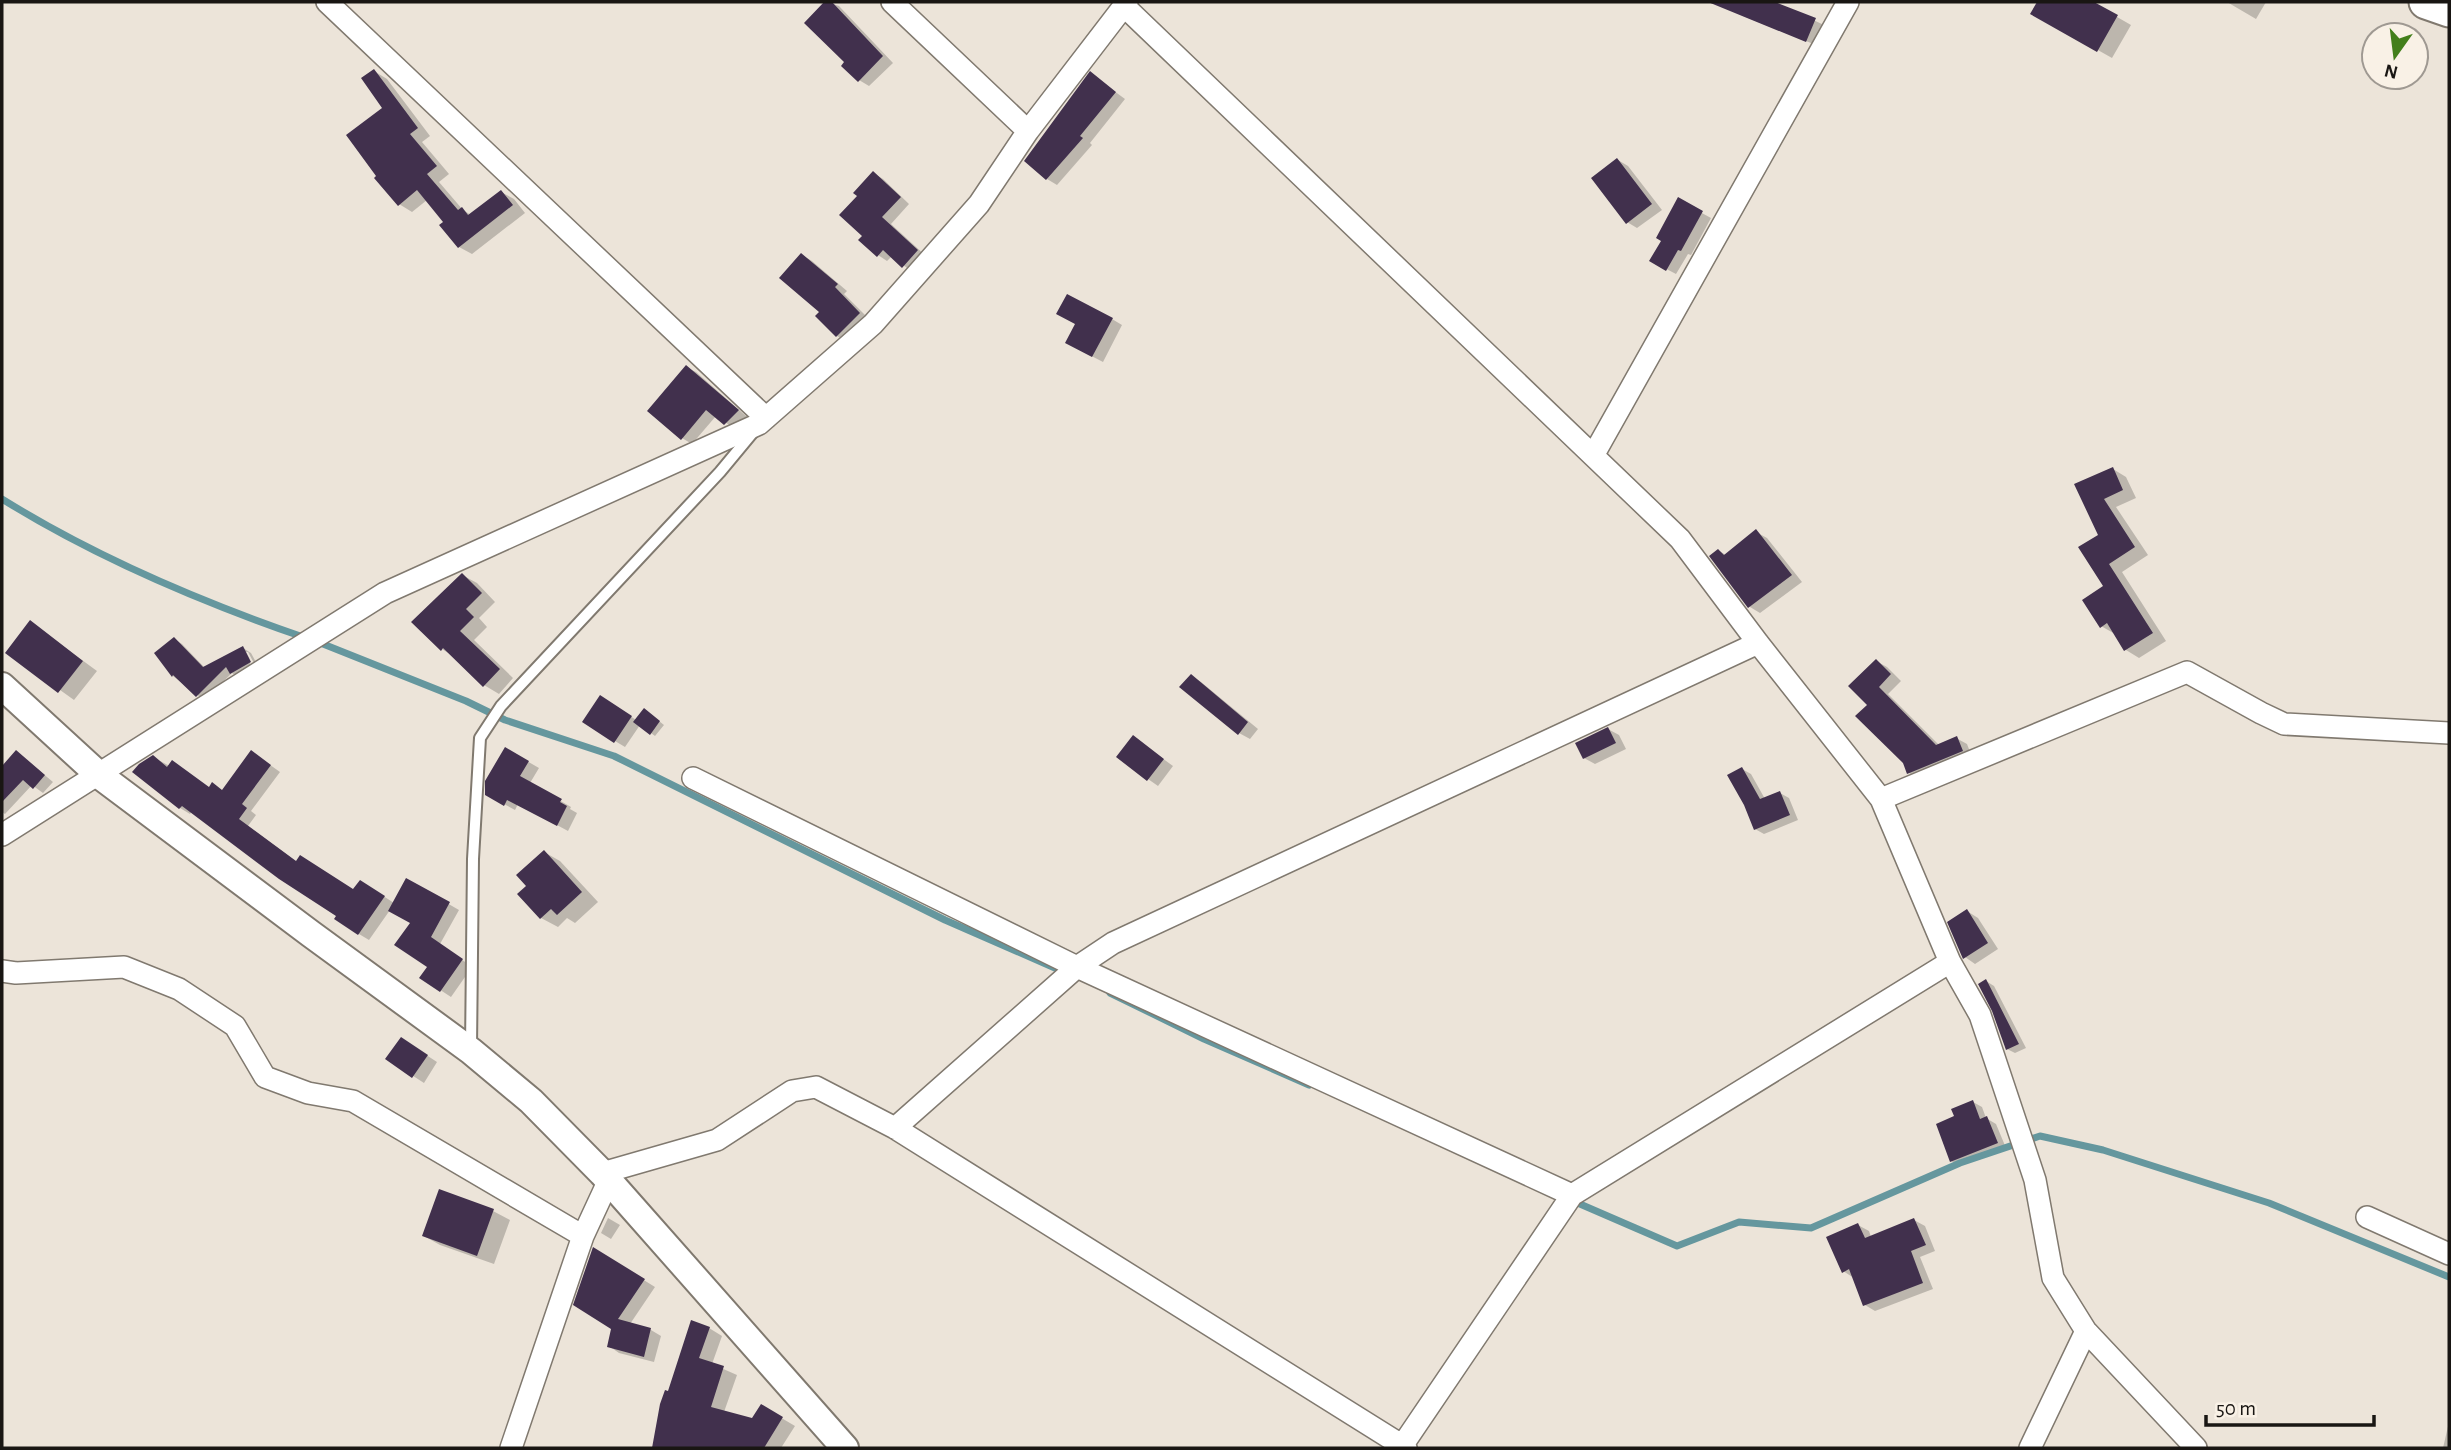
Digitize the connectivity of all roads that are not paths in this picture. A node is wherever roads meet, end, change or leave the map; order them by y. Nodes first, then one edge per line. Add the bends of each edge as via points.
1 (892, 2) edge
2 (1848, 2) edge
3 (2426, 2) edge
4 (1125, 4) edge
5 (337, 5) edge
6 (2449, 10) edge
7 (1028, 131) junction
8 (762, 421) junction
9 (1594, 454) junction
10 (1758, 643) junction
11 (2, 686) edge
12 (2449, 733) edge
13 (99, 775) junction
14 (694, 778) dead end
15 (1881, 799) junction
16 (2, 835) edge
17 (1950, 962) junction
18 (1077, 967) junction
19 (2, 971) edge
20 (471, 1051) junction
21 (895, 1128) junction
22 (605, 1178) junction
23 (1572, 1195) junction
24 (2367, 1217) dead end
25 (583, 1236) junction
26 (2449, 1254) edge
27 (2086, 1331) junction
28 (1404, 1447) edge
29 (512, 1448) edge
30 (845, 1448) edge
31 (2030, 1448) edge
32 (2196, 1448) edge

1 - 7 street
2 - 9 street
3 - 6 main road
4 - 7 street
4 - 9 street
5 - 8 street
7 - 8 street via 979,204 873,324
8 - 13 street via 385,593
8 - 20 lane via 501,706 480,737 472,859
9 - 10 street via 1680,538
10 - 15 street
10 - 18 street via 1113,943
11 - 13 street
12 - 15 street via 2284,724 2187,672
13 - 16 street
13 - 20 street
14 - 18 street
15 - 17 street
17 - 23 street
17 - 27 street via 1980,1015 2035,1180 2053,1278
18 - 21 street
18 - 23 street
19 - 25 street via 124,967 179,989 235,1026 265,1077 308,1093 352,1101
20 - 22 street via 531,1101
21 - 22 street via 816,1087 792,1091 717,1140
21 - 28 street
22 - 25 street
22 - 30 street
23 - 28 street
24 - 26 street
25 - 29 street
27 - 31 street
27 - 32 street

